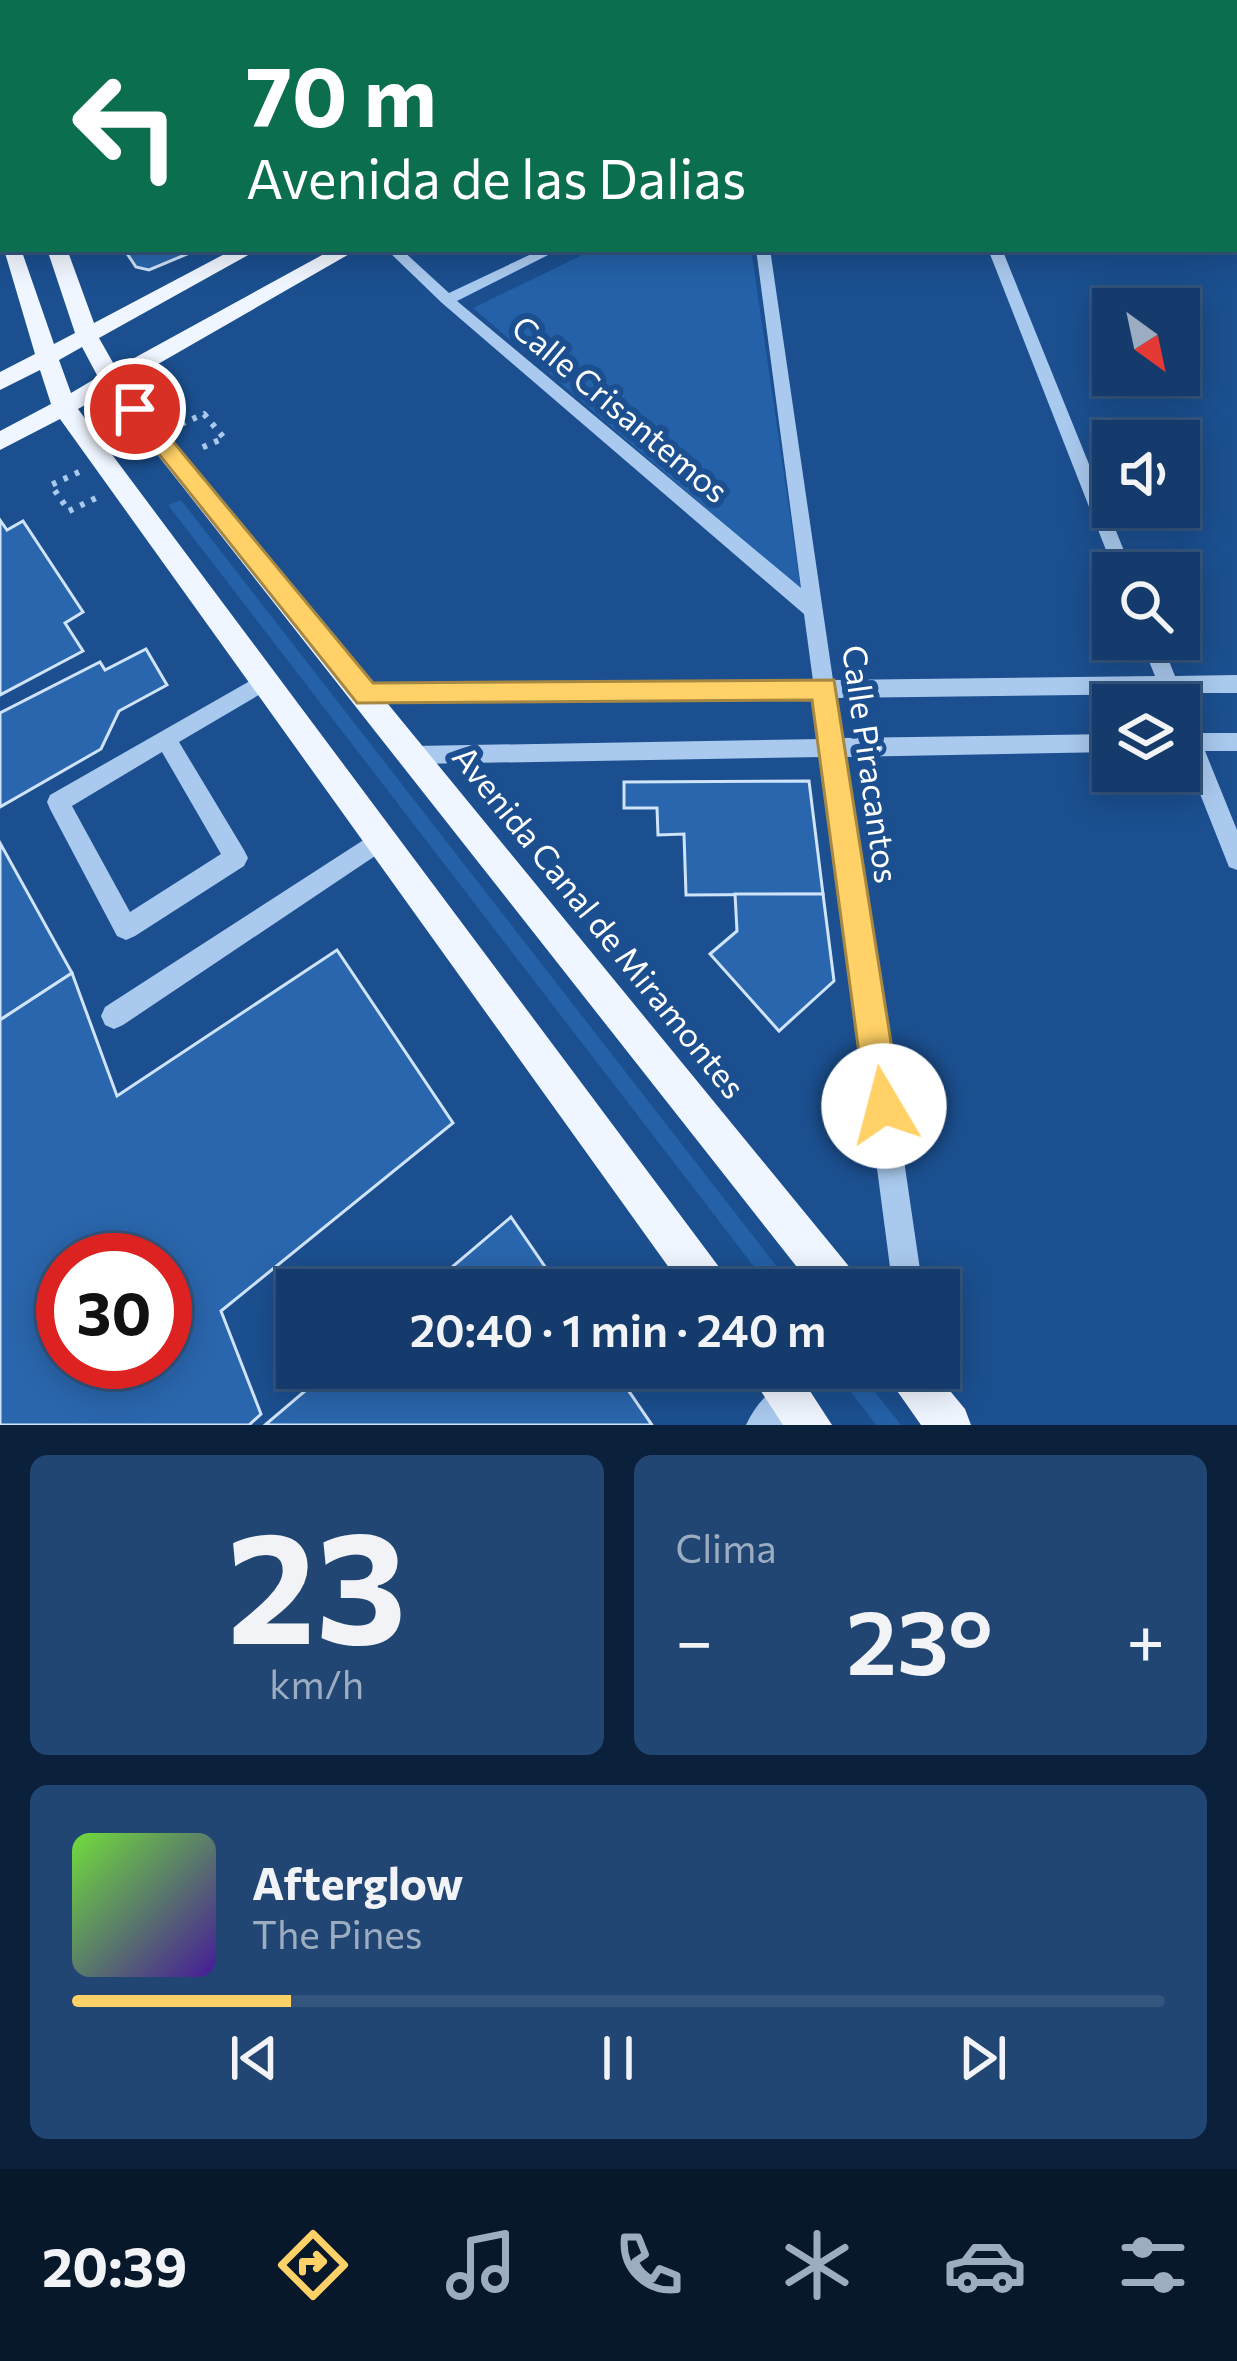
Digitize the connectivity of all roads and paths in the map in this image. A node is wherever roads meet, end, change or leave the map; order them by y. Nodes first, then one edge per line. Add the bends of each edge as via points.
1 (12, 252) edge
2 (58, 252) edge
3 (245, 252) edge
4 (343, 252) edge
5 (396, 252) edge
6 (547, 252) edge
7 (763, 252) edge
8 (996, 252) edge
9 (447, 300) junction
10 (88, 338) junction
11 (47, 359) junction
12 (0, 382) edge
13 (113, 382) junction
14 (64, 408) junction
15 (204, 414) dead end
16 (224, 438) dead end
17 (0, 442) edge
18 (51, 485) dead end
19 (69, 511) dead end
20 (1116, 552) edge
21 (814, 610) junction
22 (262, 683) junction
23 (1237, 684) edge
24 (824, 688) junction
25 (1200, 694) edge
26 (366, 695) junction
27 (1092, 698) edge
28 (166, 740) junction
29 (1200, 742) edge
30 (1237, 742) edge
31 (1092, 743) edge
32 (833, 747) junction
33 (414, 755) junction
34 (1200, 776) edge
35 (379, 841) junction
36 (1237, 859) edge
37 (114, 1016) dead end
38 (695, 1269) edge
39 (824, 1269) edge
40 (905, 1269) edge
41 (924, 1389) edge
42 (949, 1425) edge

1 - 11 main road
2 - 10 main road, Avenida Canal de Miramontes
3 - 10 main road
4 - 13 main road
5 - 9 street, Calle Crisantemos
6 - 9 street
7 - 21 street, Calle Piracantos
8 - 20 street
9 - 21 street, Calle Crisantemos
10 - 11 main road
10 - 13 main road, Avenida Canal de Miramontes
11 - 12 main road
11 - 14 main road
13 - 14 main road
13 - 26 main road, Avenida Canal de Miramontes
14 - 17 main road
14 - 22 main road
15 - 16 path
18 - 19 path
21 - 24 street, Calle Piracantos
22 - 28 street
22 - 35 main road
23 - 25 street
24 - 26 street
24 - 27 street
24 - 32 street, Calle Piracantos
26 - 33 main road, Avenida Canal de Miramontes
28 - 28 street via 58,802 126,928 236,858
29 - 30 street
31 - 32 street
32 - 33 street
32 - 40 street, Calle Piracantos
33 - 39 main road, Avenida Canal de Miramontes
34 - 36 street
35 - 37 street
35 - 38 main road
41 - 42 main road

